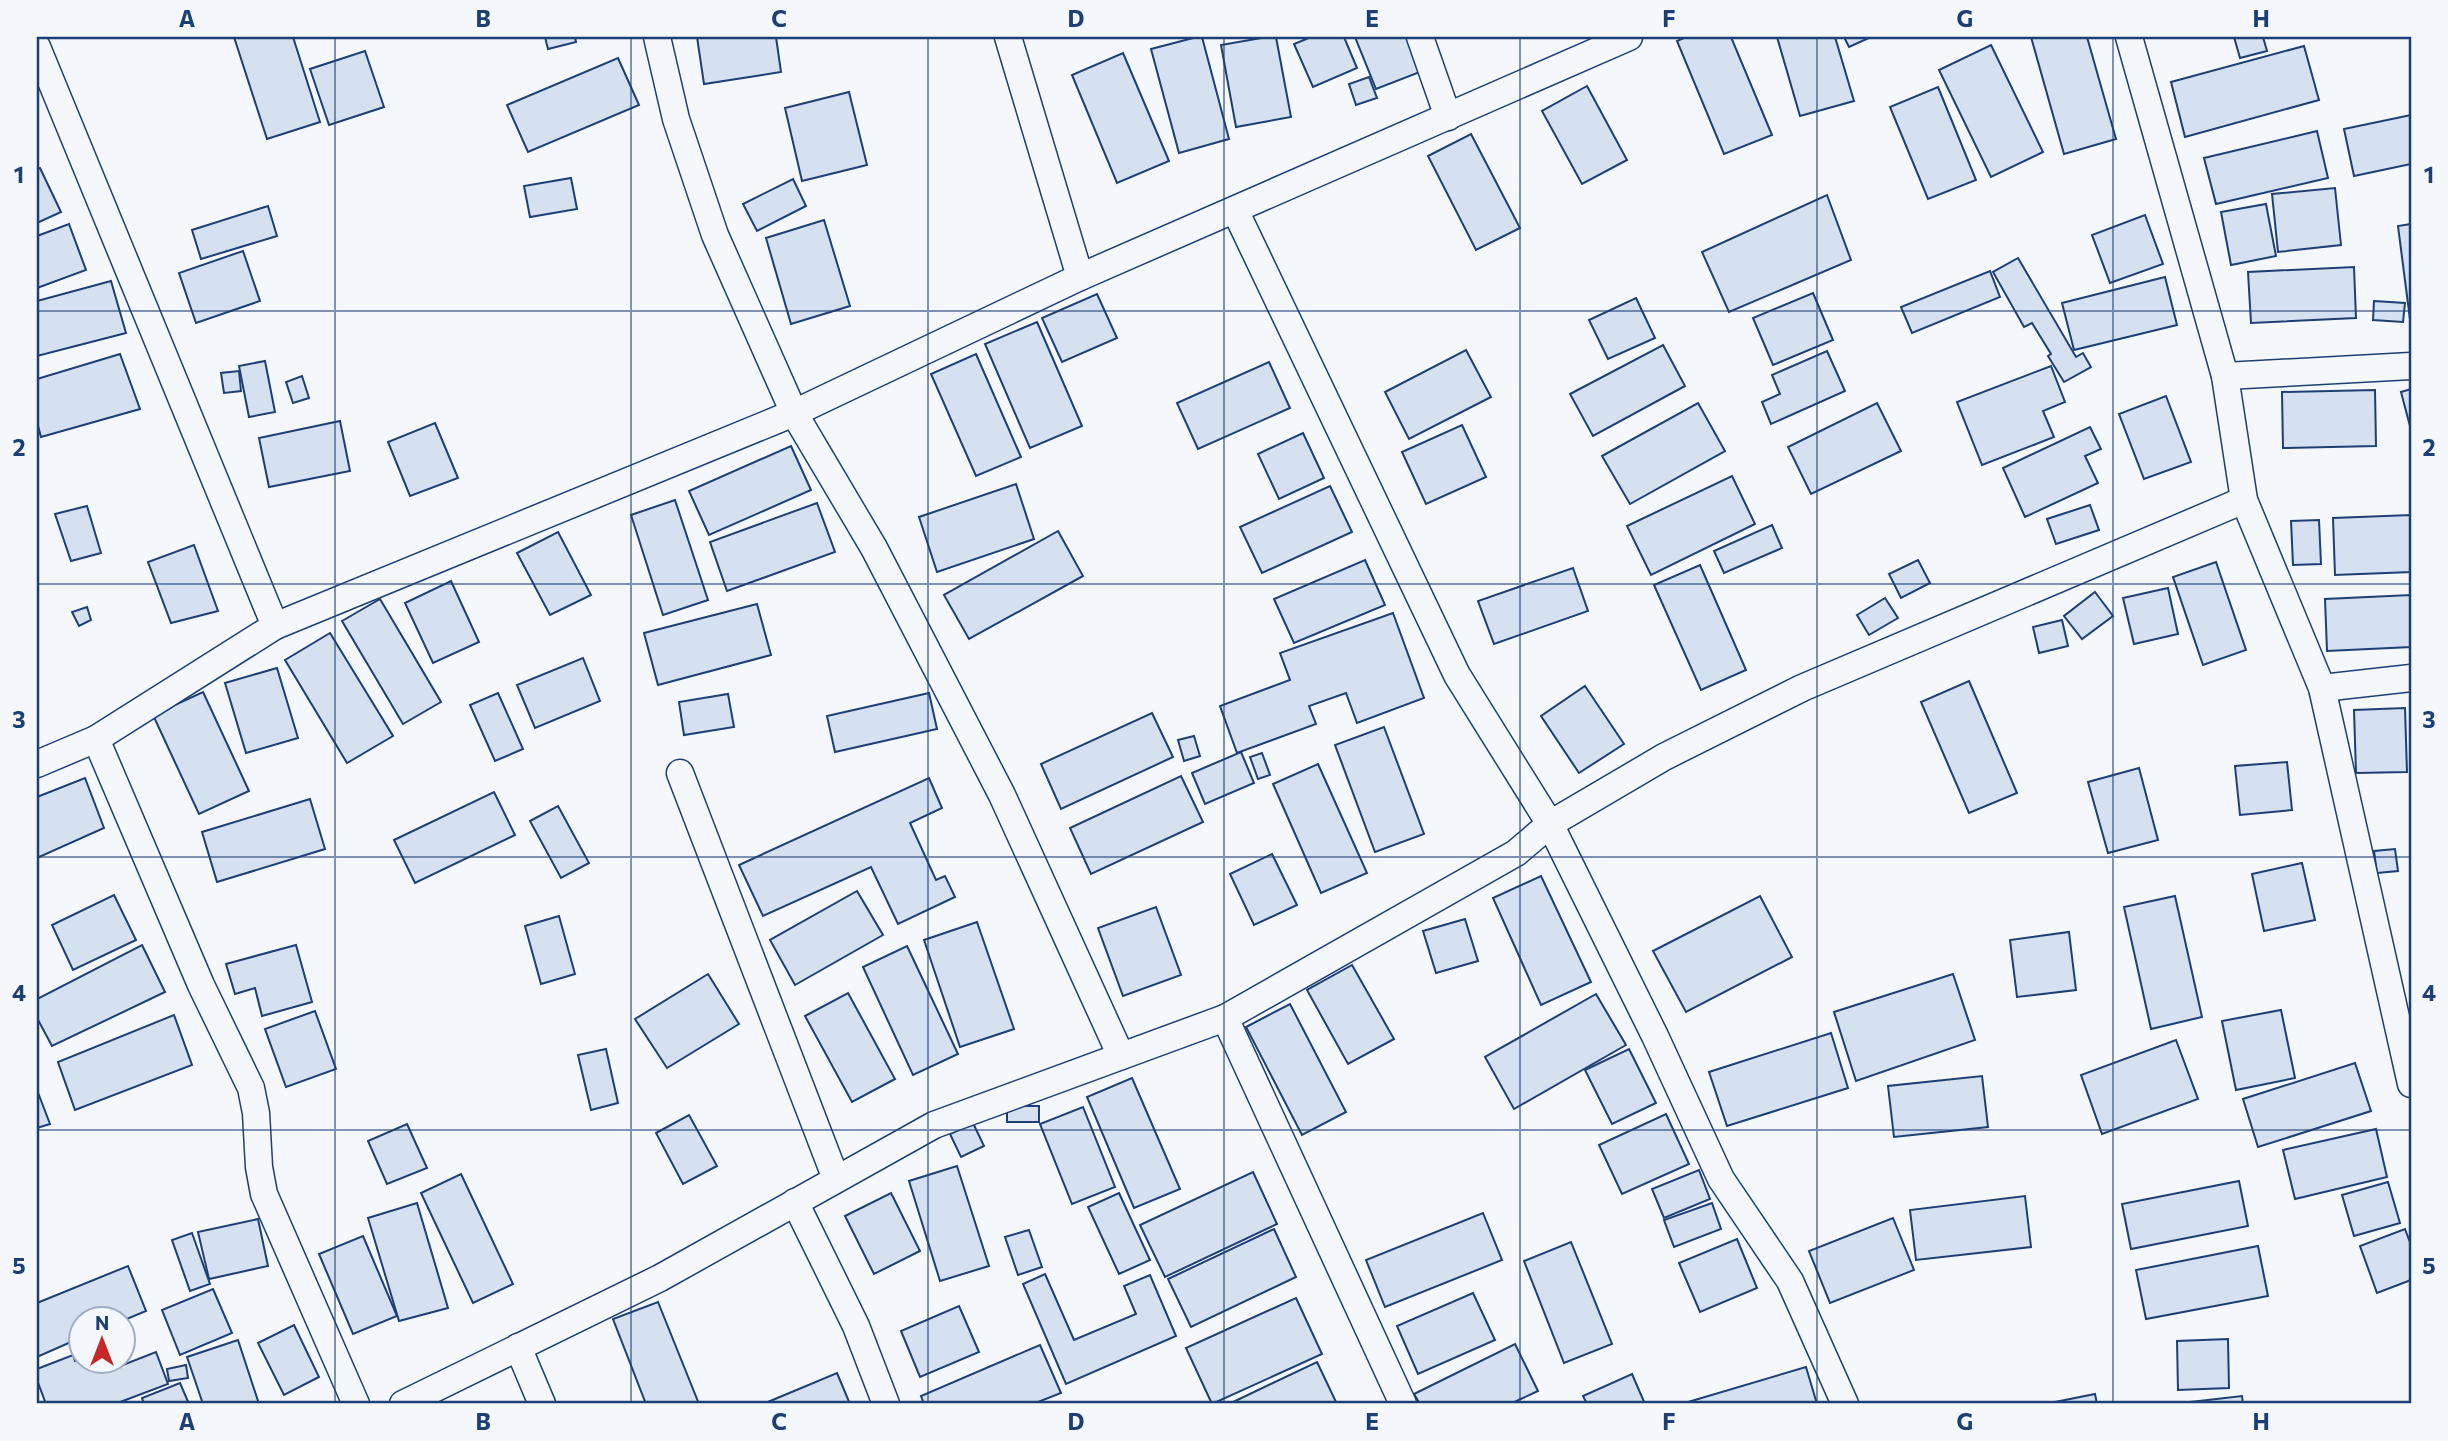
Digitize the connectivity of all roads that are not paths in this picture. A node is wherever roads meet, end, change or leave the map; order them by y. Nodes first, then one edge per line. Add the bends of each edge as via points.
1 (657, 37) edge
2 (1008, 37) edge
3 (1420, 37) edge
4 (1629, 37) edge
5 (2129, 37) edge
6 (37, 47) edge
7 (1448, 117) junction
8 (1235, 210) junction
9 (1080, 277) junction
10 (2411, 366) edge
11 (2225, 376) junction
12 (794, 413) junction
13 (2244, 500) junction
14 (275, 626) junction
15 (2411, 678) edge
16 (2322, 688) junction
17 (96, 739) junction
18 (37, 765) edge
19 (680, 773) dead end
20 (1550, 824) junction
21 (1224, 1018) junction
22 (1121, 1056) junction
23 (2411, 1084) edge
24 (836, 1179) junction
25 (795, 1202) junction
26 (518, 1347) junction
27 (356, 1404) edge
28 (404, 1404) edge
29 (542, 1404) edge
30 (886, 1404) edge
31 (1403, 1404) edge
32 (1845, 1404) edge

1 - 12 street via 676,119 715,235
2 - 9 street
3 - 7 street
4 - 7 street
5 - 11 street
6 - 14 street
7 - 8 street
8 - 9 street
8 - 20 street via 1457,675
9 - 12 street
10 - 11 street
11 - 13 street
12 - 14 street
12 - 22 street via 880,559 996,783
13 - 16 street
13 - 20 street via 1802,688 1664,757
14 - 17 street
15 - 16 street
16 - 23 street
17 - 18 street
17 - 27 street via 201,985 251,1088 264,1194
19 - 24 street
20 - 21 street via 1516,853
20 - 32 street via 1721,1180 1790,1281
21 - 22 street
21 - 31 street
22 - 24 street via 934,1125
24 - 25 street
25 - 26 street via 660,1278
25 - 30 street via 856,1326
26 - 28 street
26 - 29 street

